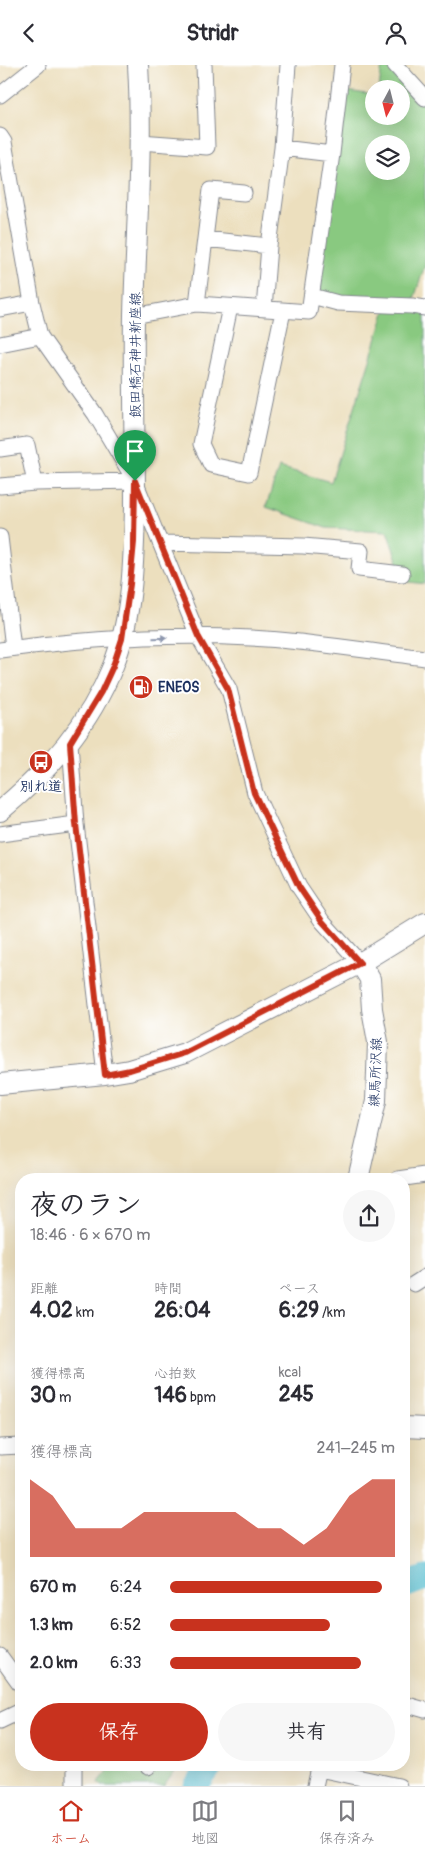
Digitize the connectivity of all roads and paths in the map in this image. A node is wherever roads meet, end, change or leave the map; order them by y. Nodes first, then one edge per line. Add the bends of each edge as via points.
1 (38, 65) edge
2 (138, 65) edge
3 (204, 65) edge
4 (288, 65) edge
5 (342, 65) edge
6 (395, 65) edge
7 (0, 95) edge
8 (425, 98) edge
9 (0, 136) edge
10 (140, 142) junction
11 (282, 148) junction
12 (332, 154) junction
13 (244, 193) dead end
14 (205, 239) junction
15 (269, 246) junction
16 (312, 296) junction
17 (32, 303) junction
18 (197, 304) junction
19 (230, 307) junction
20 (425, 308) edge
21 (0, 309) edge
22 (264, 309) junction
23 (283, 311) junction
24 (134, 316) junction
25 (40, 336) junction
26 (0, 344) edge
27 (0, 449) edge
28 (135, 481) junction
29 (35, 483) junction
30 (0, 486) edge
31 (0, 537) edge
32 (160, 543) junction
33 (402, 574) dead end
34 (198, 636) junction
35 (122, 639) junction
36 (6, 649) edge
37 (425, 658) edge
38 (70, 743) junction
39 (0, 811) edge
40 (76, 824) junction
41 (0, 834) edge
42 (425, 923) edge
43 (360, 963) junction
44 (105, 1075) junction
45 (0, 1084) edge
46 (359, 1173) edge
47 (425, 1175) edge
48 (410, 1177) edge
49 (410, 1427) edge
50 (425, 1428) edge
51 (15, 1446) edge
52 (0, 1447) edge
53 (0, 1656) edge
54 (15, 1677) edge
55 (410, 1706) edge
56 (425, 1710) edge
57 (15, 1714) edge
58 (0, 1721) edge
59 (74, 1771) edge
60 (319, 1771) edge
61 (340, 1771) edge
62 (74, 1786) edge
63 (315, 1786) edge
64 (399, 1786) edge

1 - 7 street
2 - 10 main road, 飯田橋石神井新座線
3 - 10 street via 207,147
4 - 11 street
5 - 12 street
6 - 8 street
9 - 17 street via 4,142
10 - 24 main road, 飯田橋石神井新座線
11 - 12 street
11 - 15 street
12 - 16 street
13 - 14 street via 211,190
14 - 15 street
14 - 18 street
15 - 22 street
16 - 20 street via 338,303
16 - 23 street via 309,312
17 - 21 street
17 - 25 street
18 - 19 street
18 - 24 street
19 - 22 street
19 - 23 street via 201,445 211,465 249,473
22 - 23 street
24 - 28 main road, 飯田橋石神井新座線
25 - 26 street
25 - 28 street via 95,414
27 - 29 street via 27,445
28 - 29 street
28 - 32 street
28 - 35 main road, 飯田橋石神井新座線 via 134,542
29 - 30 street
31 - 36 street
32 - 33 street via 303,546 361,551 359,569
32 - 34 street
35 -> 34 street
34 - 37 street via 272,640
34 - 43 street via 228,689 254,793 299,887 322,921
35 - 36 street
35 - 38 main road, 飯田橋石神井新座線 via 101,692
38 - 39 main road, 飯田橋石神井新座線
38 - 40 street
40 - 41 street
40 - 44 street
42 - 43 main road
43 - 44 main road via 185,1053
43 - 46 main road, 練馬所沢線 via 370,979 378,1042 376,1101
44 - 45 main road
47 - 48 street
49 - 50 main road
51 - 52 street
53 - 54 street
55 - 56 street
57 - 58 street
59 - 62 street
60 - 63 street
61 - 64 street

